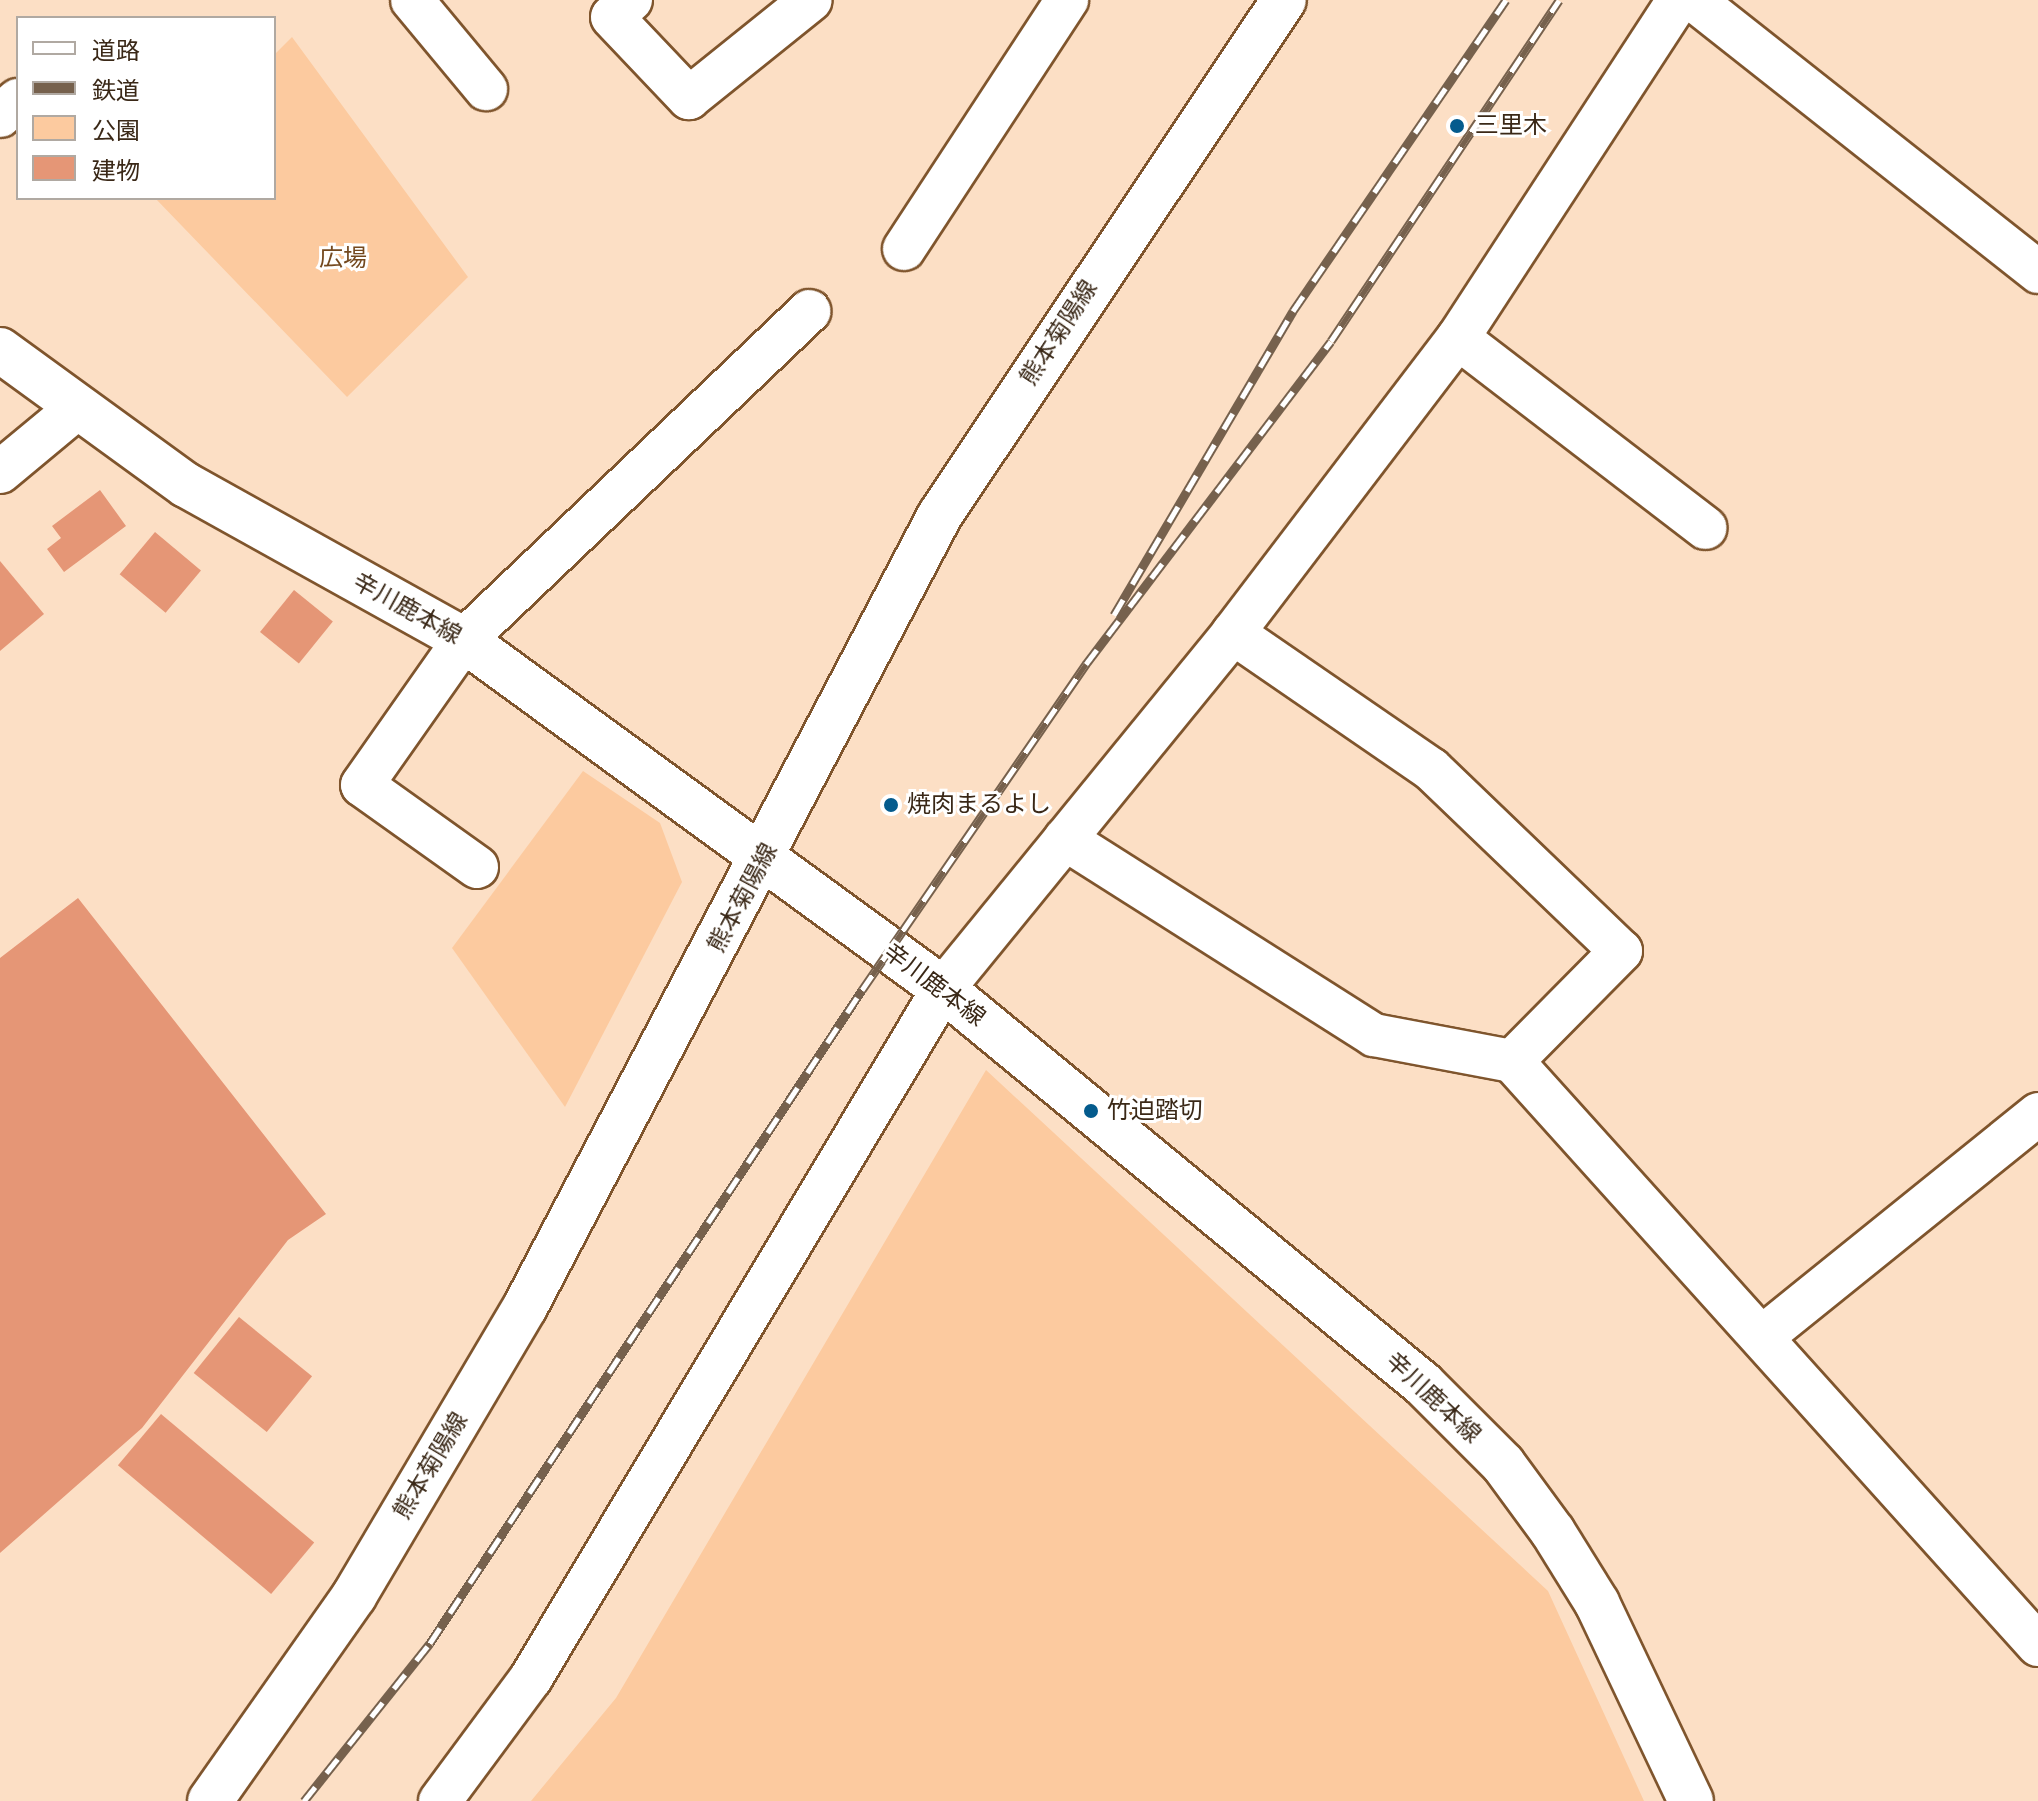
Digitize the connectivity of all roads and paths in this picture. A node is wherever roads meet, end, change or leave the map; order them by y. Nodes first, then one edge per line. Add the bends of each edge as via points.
1 (412, 0) edge
2 (631, 0) edge
3 (811, 0) edge
4 (1067, 0) edge
5 (1284, 0) edge
6 (1678, 0) edge
7 (1694, 0) edge
8 (486, 89) dead end
9 (16, 102) edge
10 (0, 116) edge
11 (904, 249) dead end
12 (2038, 272) edge
13 (810, 311) dead end
14 (1458, 338) junction
15 (0, 350) edge
16 (77, 408) junction
17 (0, 472) edge
18 (1706, 528) dead end
19 (1233, 633) junction
20 (464, 640) junction
21 (1065, 839) junction
22 (763, 860) junction
23 (477, 867) dead end
24 (943, 989) junction
25 (1512, 1061) junction
26 (2038, 1114) edge
27 (1762, 1337) junction
28 (2038, 1645) edge
29 (210, 1801) edge
30 (440, 1801) edge
31 (1691, 1801) edge

1 - 8 street
2 - 3 street via 612,17 689,98
4 - 11 street
5 - 22 main road, 熊本菊陽線 via 940,515
6 - 14 street
7 - 12 street
9 - 10 street
13 - 20 street
14 - 18 street
14 - 19 street
15 - 16 main road, 辛川鹿本線
16 - 17 street
16 - 20 main road, 辛川鹿本線 via 186,485
19 - 21 street
19 - 25 street via 1431,769 1621,951
20 - 22 main road, 辛川鹿本線
20 - 23 street via 362,785
21 - 24 street
21 - 25 street via 1374,1035
22 - 24 main road, 辛川鹿本線
22 - 29 main road, 熊本菊陽線 via 509,1335 354,1596
24 - 30 street via 531,1678
24 - 31 main road, 辛川鹿本線 via 1423,1384 1503,1464 1597,1603
25 - 27 street
26 - 27 street
27 - 28 street

